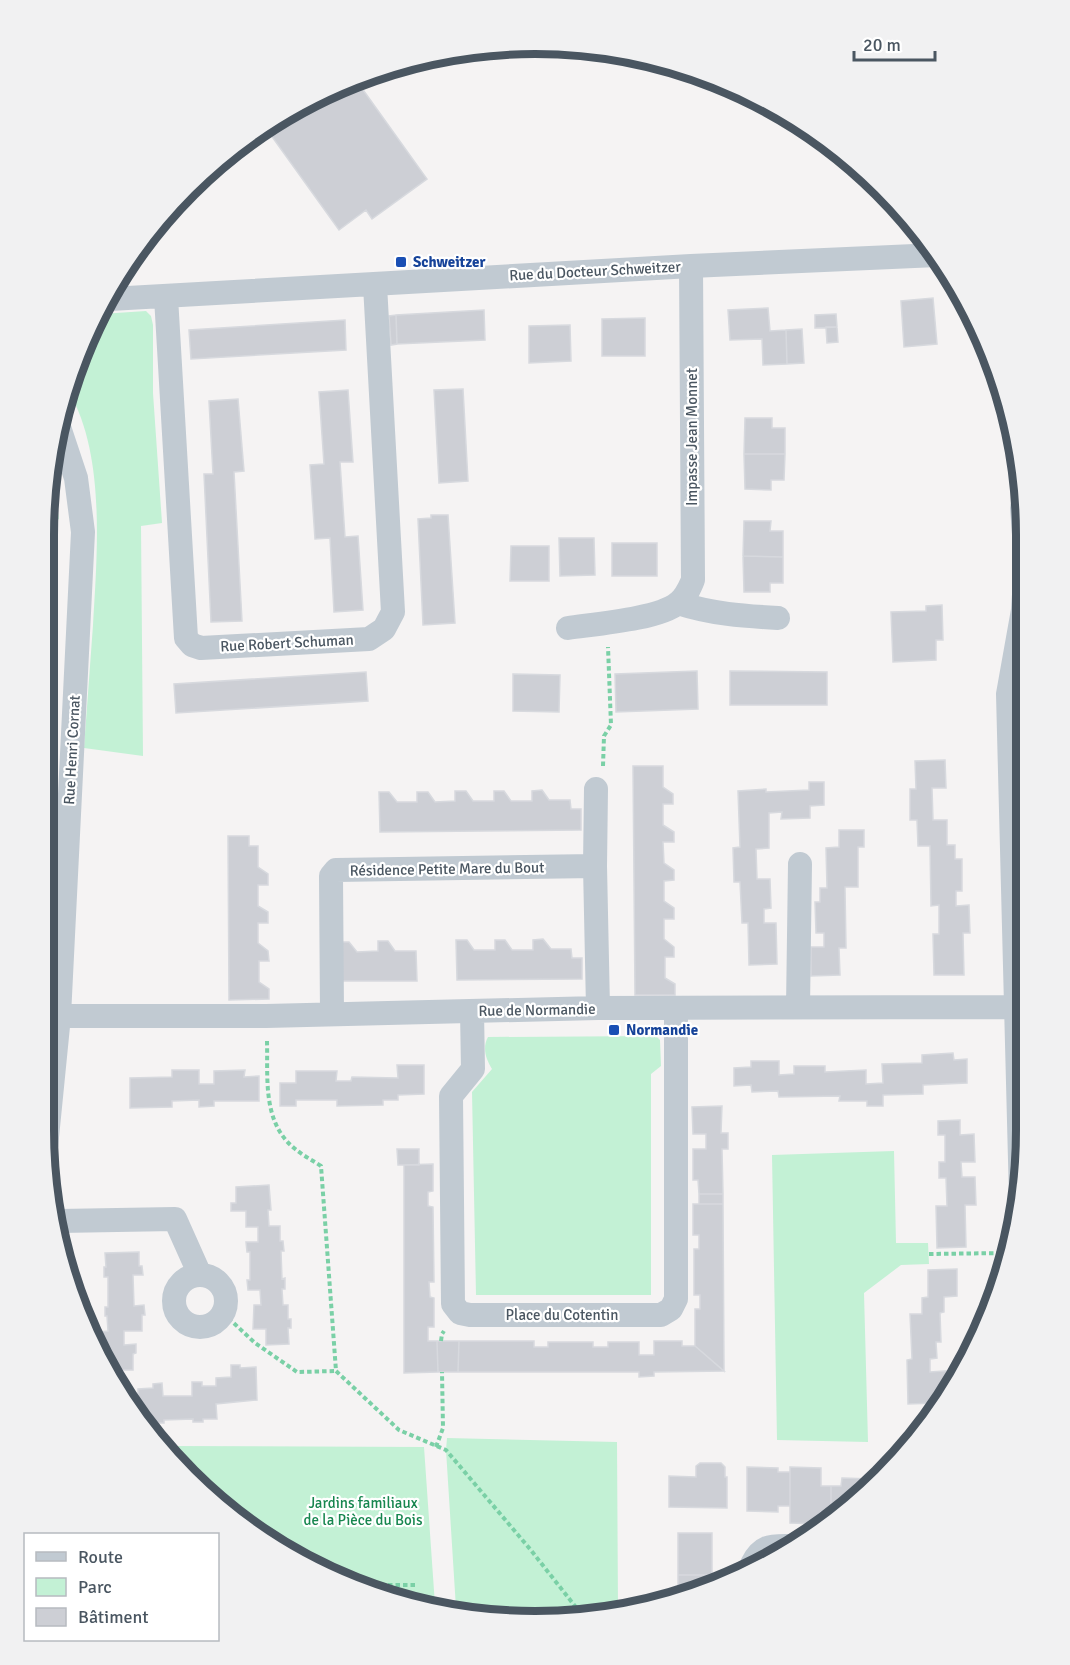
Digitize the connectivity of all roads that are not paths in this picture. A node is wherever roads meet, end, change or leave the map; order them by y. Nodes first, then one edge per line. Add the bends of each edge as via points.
1 (926, 255) edge
2 (691, 266) junction
3 (375, 285) junction
4 (166, 297) junction
5 (116, 299) edge
6 (63, 440) edge
7 (678, 603) junction
8 (778, 618) dead end
9 (568, 628) dead end
10 (1016, 649) edge
11 (596, 789) road end
12 (800, 864) dead end
13 (595, 866) junction
14 (798, 1007) junction
15 (1015, 1007) junction
16 (598, 1008) junction
17 (676, 1008) junction
18 (472, 1011) junction
19 (332, 1014) junction
20 (59, 1016) junction
21 (1016, 1026) edge
22 (54, 1066) edge
23 (63, 1221) edge
24 (200, 1275) junction
25 (778, 1546) edge
26 (755, 1558) edge

1 - 2 street, Rue du Docteur Schweitzer
2 - 3 street, Rue du Docteur Schweitzer
2 - 7 street, Impasse Jean Monnet via 693,580
3 - 4 street, Rue du Docteur Schweitzer
3 - 4 street, Rue Robert Schuman via 393,612 384,629 369,639 201,648 186,638
4 - 5 street, Rue du Docteur Schweitzer
6 - 20 street, Rue Henri Cornat via 76,478 83,532
7 - 8 street via 724,615
7 - 9 street via 652,614
10 - 15 street via 1008,694
11 - 13 street
12 - 14 street
13 - 16 street
13 - 19 street, Résidence Petite Mare du Bout via 336,870 331,876
14 - 15 street, Rue de Normandie
14 - 17 street, Rue de Normandie
15 - 21 street
16 - 17 street, Rue de Normandie
16 - 18 street, Rue de Normandie
17 - 18 street, Place du Cotentin via 676,1299 672,1309 661,1315 470,1315 460,1313 453,1304 451,1096 473,1069
18 - 19 street, Rue de Normandie
19 - 20 street, Rue de Normandie
20 - 22 street, Rue Henri Cornat
23 - 24 street via 176,1219
24 - 24 street via 222,1287 226,1304 218,1320 202,1328 186,1324 173,1303 184,1280
25 - 26 street via 768,1546

